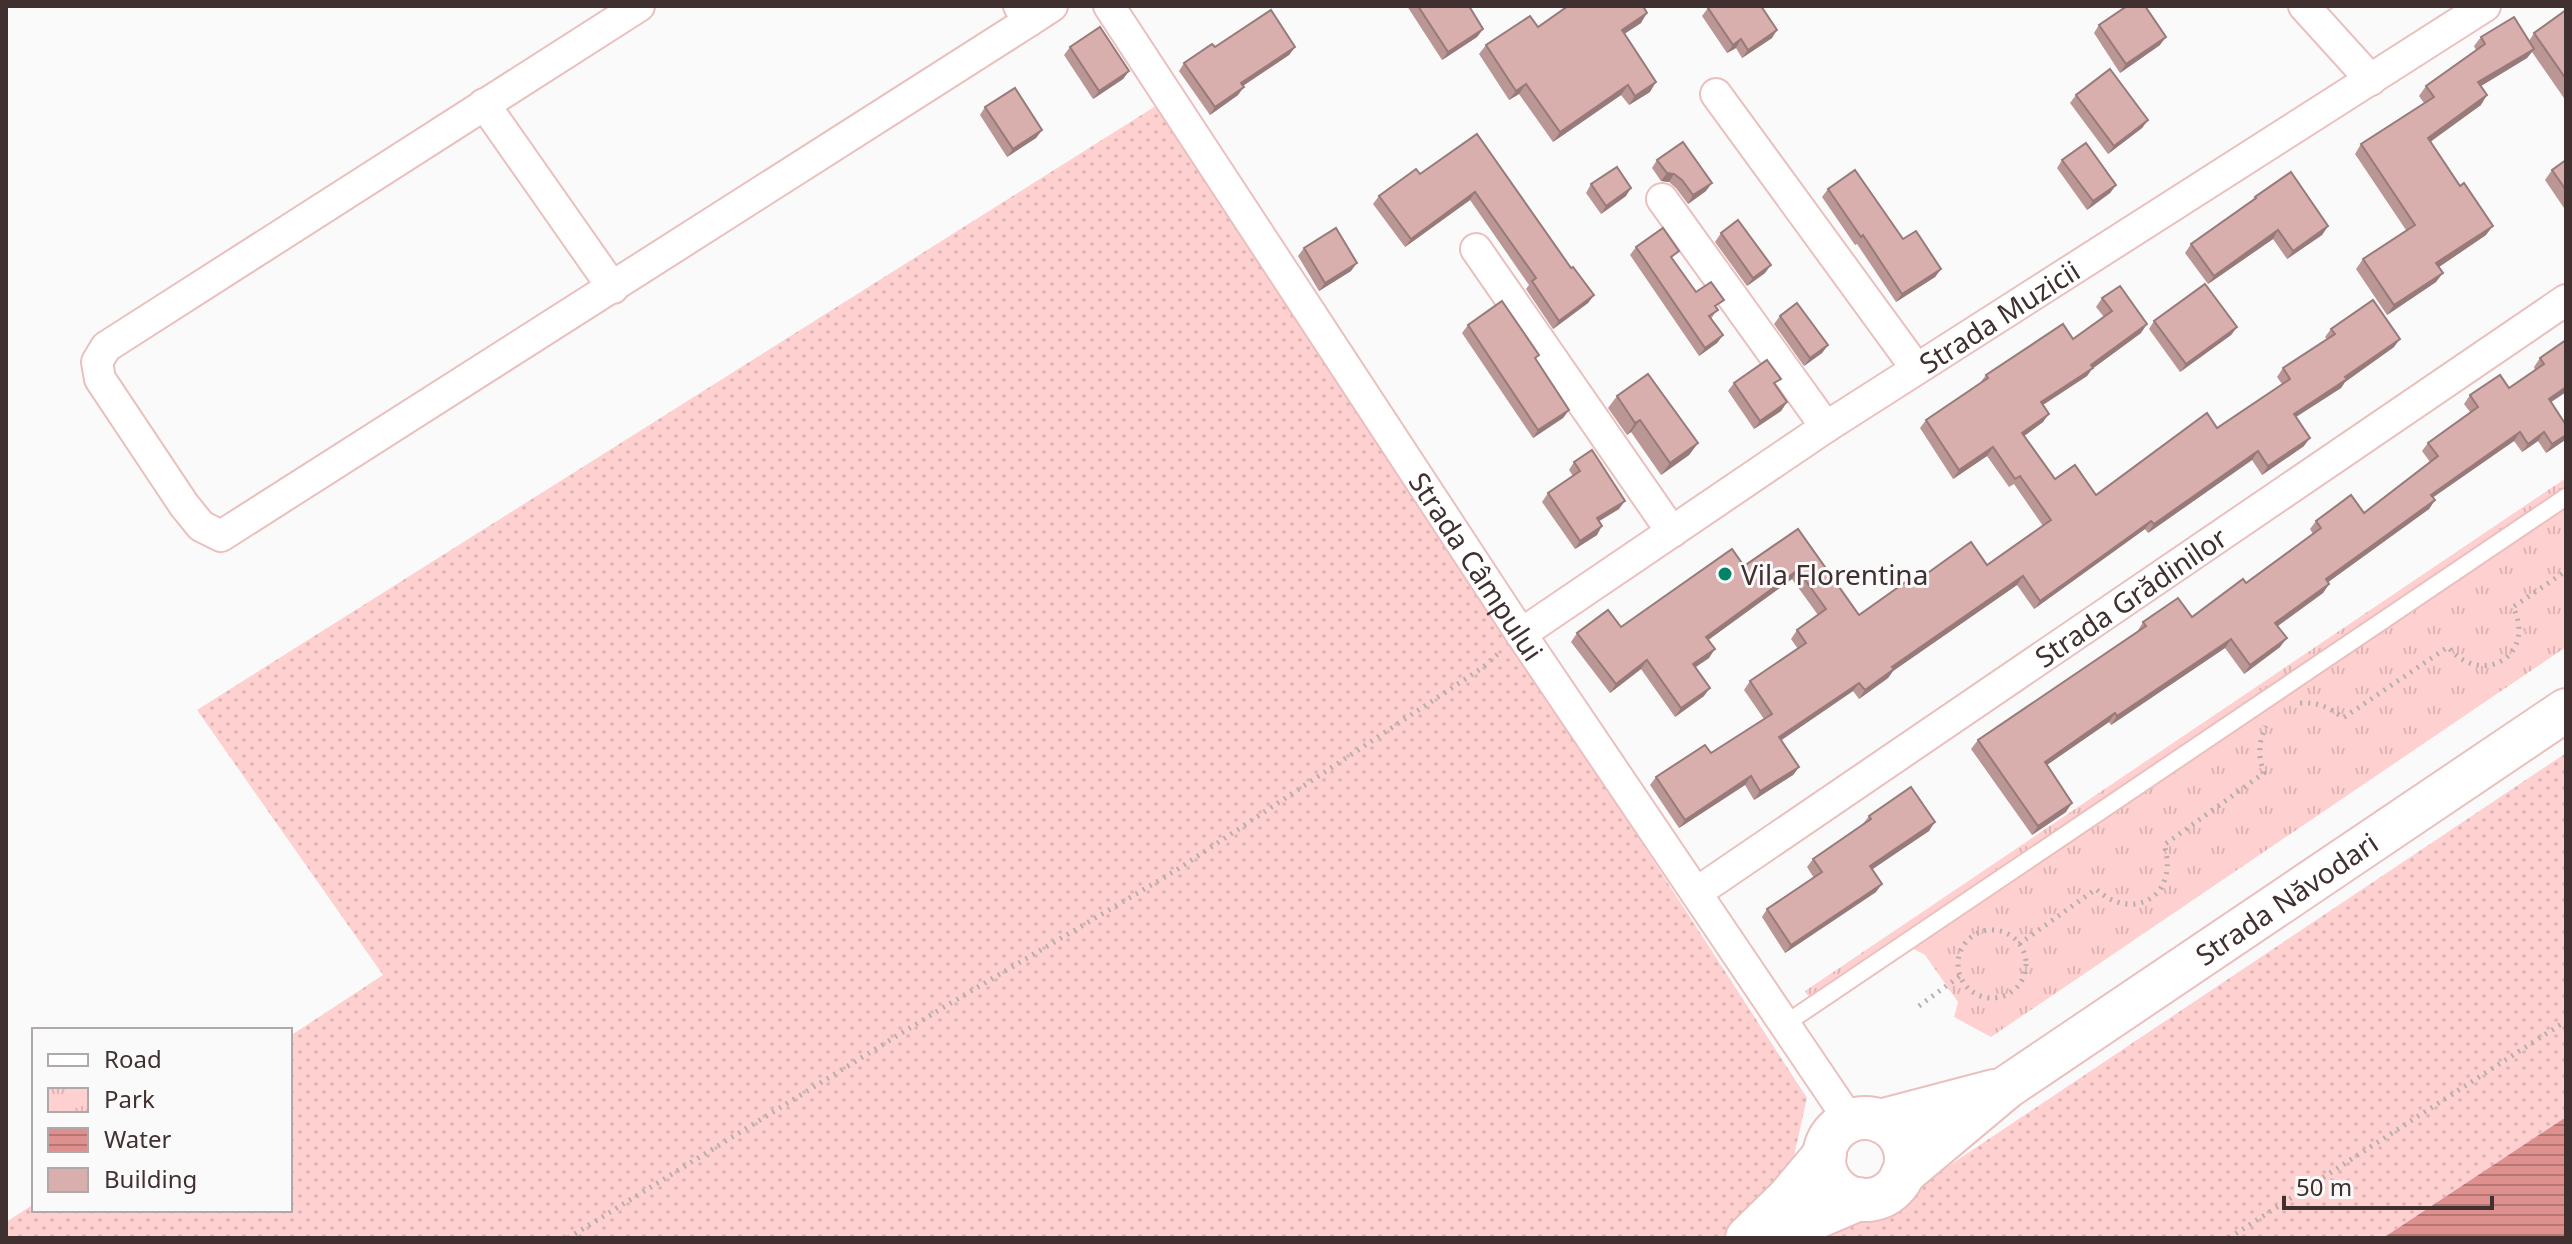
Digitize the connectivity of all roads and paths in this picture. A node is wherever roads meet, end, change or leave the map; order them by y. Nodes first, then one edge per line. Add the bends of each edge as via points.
1 (639, 6) edge
2 (1109, 6) edge
3 (2304, 6) edge
4 (2485, 6) edge
5 (1033, 11) edge
6 (2371, 80) junction
7 (1716, 94) dead end
8 (484, 104) junction
9 (1662, 199) dead end
10 (1476, 249) dead end
11 (613, 288) junction
12 (2566, 300) edge
13 (1916, 368) junction
14 (1826, 427) junction
15 (2566, 497) edge
16 (1672, 532) junction
17 (2566, 571) edge
18 (1521, 634) junction
19 (2286, 707) dead end
20 (2566, 710) edge
21 (2274, 716) dead end
22 (1696, 893) junction
23 (2019, 944) junction
24 (1960, 976) junction
25 (1919, 1006) dead end
26 (2566, 1021) edge
27 (1785, 1024) junction
28 (2007, 1087) junction
29 (1865, 1121) junction
30 (1825, 1154) junction
31 (1902, 1175) junction
32 (1859, 1199) junction
33 (568, 1238) edge
34 (1747, 1238) edge
35 (1768, 1238) edge
36 (2229, 1238) edge

1 - 8 street
2 - 18 street, Strada Câmpului
3 - 6 street
4 - 6 street, Strada Muzicii
5 - 11 street
6 - 13 street, Strada Muzicii
7 - 13 street
8 - 11 street
8 - 11 street via 106,347 97,362 100,379 184,505 201,526 221,536
9 - 14 street
10 - 16 street
12 - 22 street, Strada Grădinilor
13 - 14 street, Strada Muzicii
14 - 16 street, Strada Muzicii
15 - 27 lane
16 - 18 street, Strada Muzicii
17 - 19 path via 2513,607 2518,641 2503,661 2491,666 2466,664 2448,647 2343,718 2316,703
18 - 22 street, Strada Câmpului
18 - 33 path via 1482,668 1175,871
20 - 28 main road, Strada Năvodari
21 - 23 path via 2260,743 2264,773 2164,845 2168,873 2155,895 2144,902 2118,904 2096,889
22 - 27 street, Strada Câmpului
23 - 24 path via 1992,930 1971,937 1959,954
23 - 24 path via 2023,978 2007,994 1984,997
24 - 25 path
26 - 36 path
27 - 29 street, Strada Câmpului
28 - 29 main road, Strada Năvodari
28 - 31 main road, Strada Năvodari
29 - 30 main road via 1835,1131
29 - 31 main road via 1891,1127 1900,1137 1906,1162
30 - 32 main road via 1828,1176 1836,1187
30 - 34 main road
31 - 32 main road via 1885,1195
32 - 35 main road

